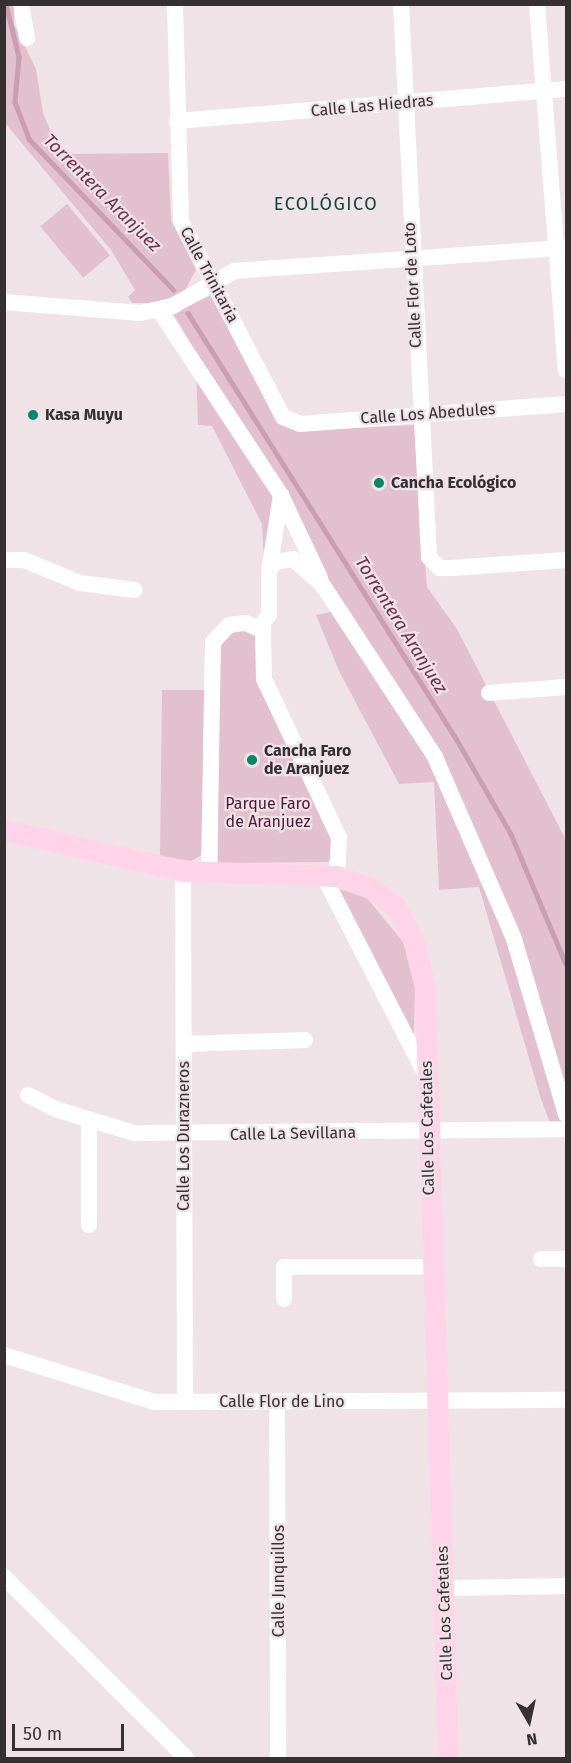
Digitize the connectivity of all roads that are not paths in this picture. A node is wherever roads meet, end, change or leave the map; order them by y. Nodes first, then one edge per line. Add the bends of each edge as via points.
1 (21, 4) edge
2 (175, 4) edge
3 (401, 4) edge
4 (537, 4) edge
5 (27, 38) dead end
6 (567, 89) edge
7 (544, 91) junction
8 (406, 104) junction
9 (177, 121) junction
10 (561, 248) edge
11 (411, 258) junction
12 (214, 281) junction
13 (4, 302) edge
14 (159, 310) junction
15 (567, 370) edge
16 (567, 404) edge
17 (420, 413) junction
18 (289, 423) joint
19 (281, 495) junction
20 (4, 560) edge
21 (567, 560) edge
22 (269, 571) junction
23 (322, 585) junction
24 (135, 590) dead end
25 (260, 627) junction
26 (567, 687) edge
27 (489, 693) dead end
28 (4, 830) edge
29 (183, 871) junction
30 (209, 872) junction
31 (330, 876) junction
32 (305, 1040) dead end
33 (184, 1044) junction
34 (428, 1078) junction
35 (28, 1095) dead end
36 (567, 1114) edge
37 (89, 1120) junction
38 (567, 1130) edge
39 (429, 1133) junction
40 (184, 1135) junction
41 (89, 1225) dead end
42 (541, 1259) dead end
43 (567, 1259) edge
44 (431, 1267) junction
45 (284, 1299) dead end
46 (4, 1355) edge
47 (435, 1400) junction
48 (567, 1400) edge
49 (185, 1402) junction
50 (278, 1403) junction
51 (4, 1576) edge
52 (567, 1586) edge
53 (445, 1588) junction
54 (186, 1758) edge
55 (278, 1758) edge
56 (448, 1758) edge

1 - 5 street
2 - 9 street, Calle Trinitaria
3 - 8 street, Calle Flor de Loto
4 - 7 street
6 - 7 street, Calle Las Hiedras
7 - 8 street, Calle Las Hiedras
7 - 10 street
8 - 9 street, Calle Las Hiedras
8 - 11 street, Calle Flor de Loto
9 - 12 street, Calle Trinitaria via 181,220
10 - 11 street
10 - 15 street
11 - 12 street via 234,271
11 - 17 street, Calle Flor de Loto
12 - 14 street
12 - 18 street, Calle Trinitaria
13 - 14 street via 140,313
14 - 19 street
16 - 17 street, Calle Los Abedules
17 - 18 street, Calle Los Abedules
17 - 21 street, Calle Flor de Loto via 427,549 434,563 451,568
19 - 22 street
19 - 23 street
20 - 24 street via 24,560 80,583
22 - 23 street via 275,562 293,559
22 - 25 street via 269,615
23 - 36 street via 439,764 514,939
25 - 30 street via 229,625 213,642
25 - 31 street via 264,679 339,838
26 - 27 street
28 - 29 main road, Calle Los Cafetales
29 - 30 main road, Calle Los Cafetales
29 - 33 street, Calle Los Durazneros
30 - 31 main road, Calle Los Cafetales
31 - 34 street
31 - 34 main road, Calle Los Cafetales via 370,888 395,906 413,939 426,987
32 - 33 street
33 - 40 street, Calle Los Durazneros
34 - 39 main road, Calle Los Cafetales
35 - 37 street, Calle La Sevillana
37 - 40 street, Calle La Sevillana via 134,1134
37 - 41 street
38 - 39 street, Calle La Sevillana
39 - 40 street, Calle La Sevillana
39 - 44 main road, Calle Los Cafetales
40 - 49 street, Calle Los Durazneros
42 - 43 street
44 - 45 street via 284,1267
44 - 47 main road, Calle Los Cafetales
46 - 49 street, Calle Flor de Lino via 154,1402
47 - 48 street, Calle Flor de Lino
47 - 50 street, Calle Flor de Lino
47 - 53 main road, Calle Los Cafetales
49 - 50 street, Calle Flor de Lino
50 - 55 street, Calle Junquillos
51 - 54 street
52 - 53 street
53 - 56 main road, Calle Los Cafetales

